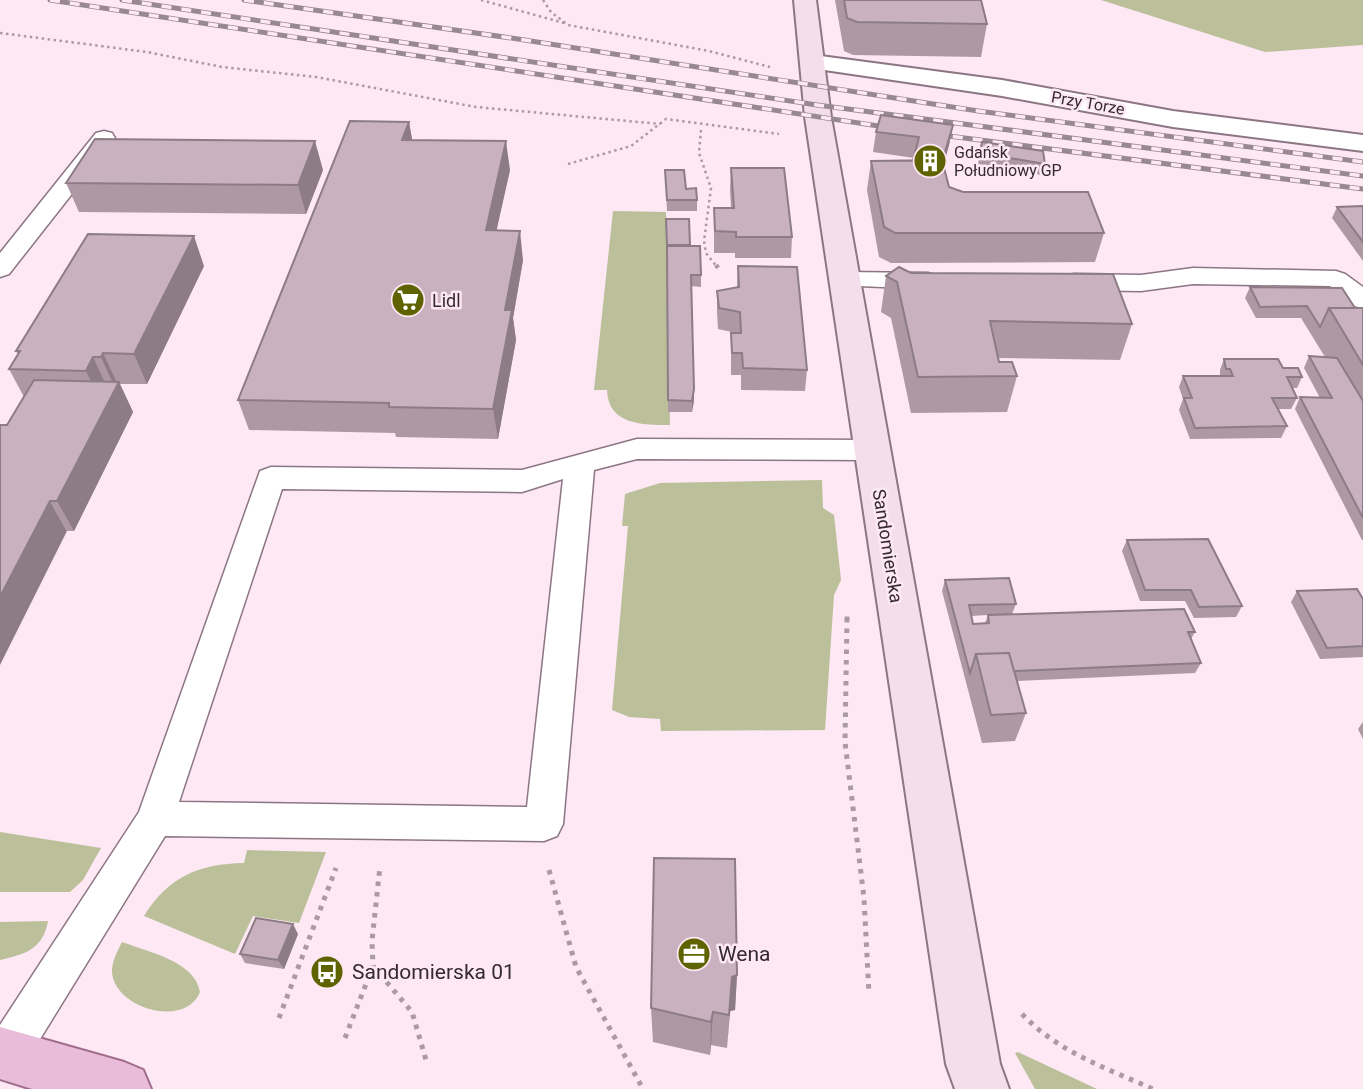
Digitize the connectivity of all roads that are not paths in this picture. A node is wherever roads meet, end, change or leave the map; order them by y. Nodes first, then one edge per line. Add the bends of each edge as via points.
1 (805, 0) edge
2 (813, 62) junction
3 (104, 138) edge
4 (1363, 142) edge
5 (0, 269) edge
6 (845, 279) junction
7 (947, 281) edge
8 (1044, 282) edge
9 (1363, 300) edge
10 (873, 450) junction
11 (580, 463) junction
12 (155, 818) junction
13 (3, 1054) edge
14 (974, 1083) edge
15 (124, 1089) edge

1 - 2 street, Sandomierska
2 - 4 street, Przy Torze via 1002,88 1173,119
2 - 6 street, Sandomierska
3 - 5 lane
6 - 7 lane
6 - 10 street, Sandomierska
8 - 9 lane via 1141,283 1193,276 1336,279
10 - 11 lane via 637,449
10 - 14 street, Sandomierska
11 - 12 lane via 522,481 271,478
11 - 12 lane via 544,824
12 - 13 lane
13 - 15 main road

